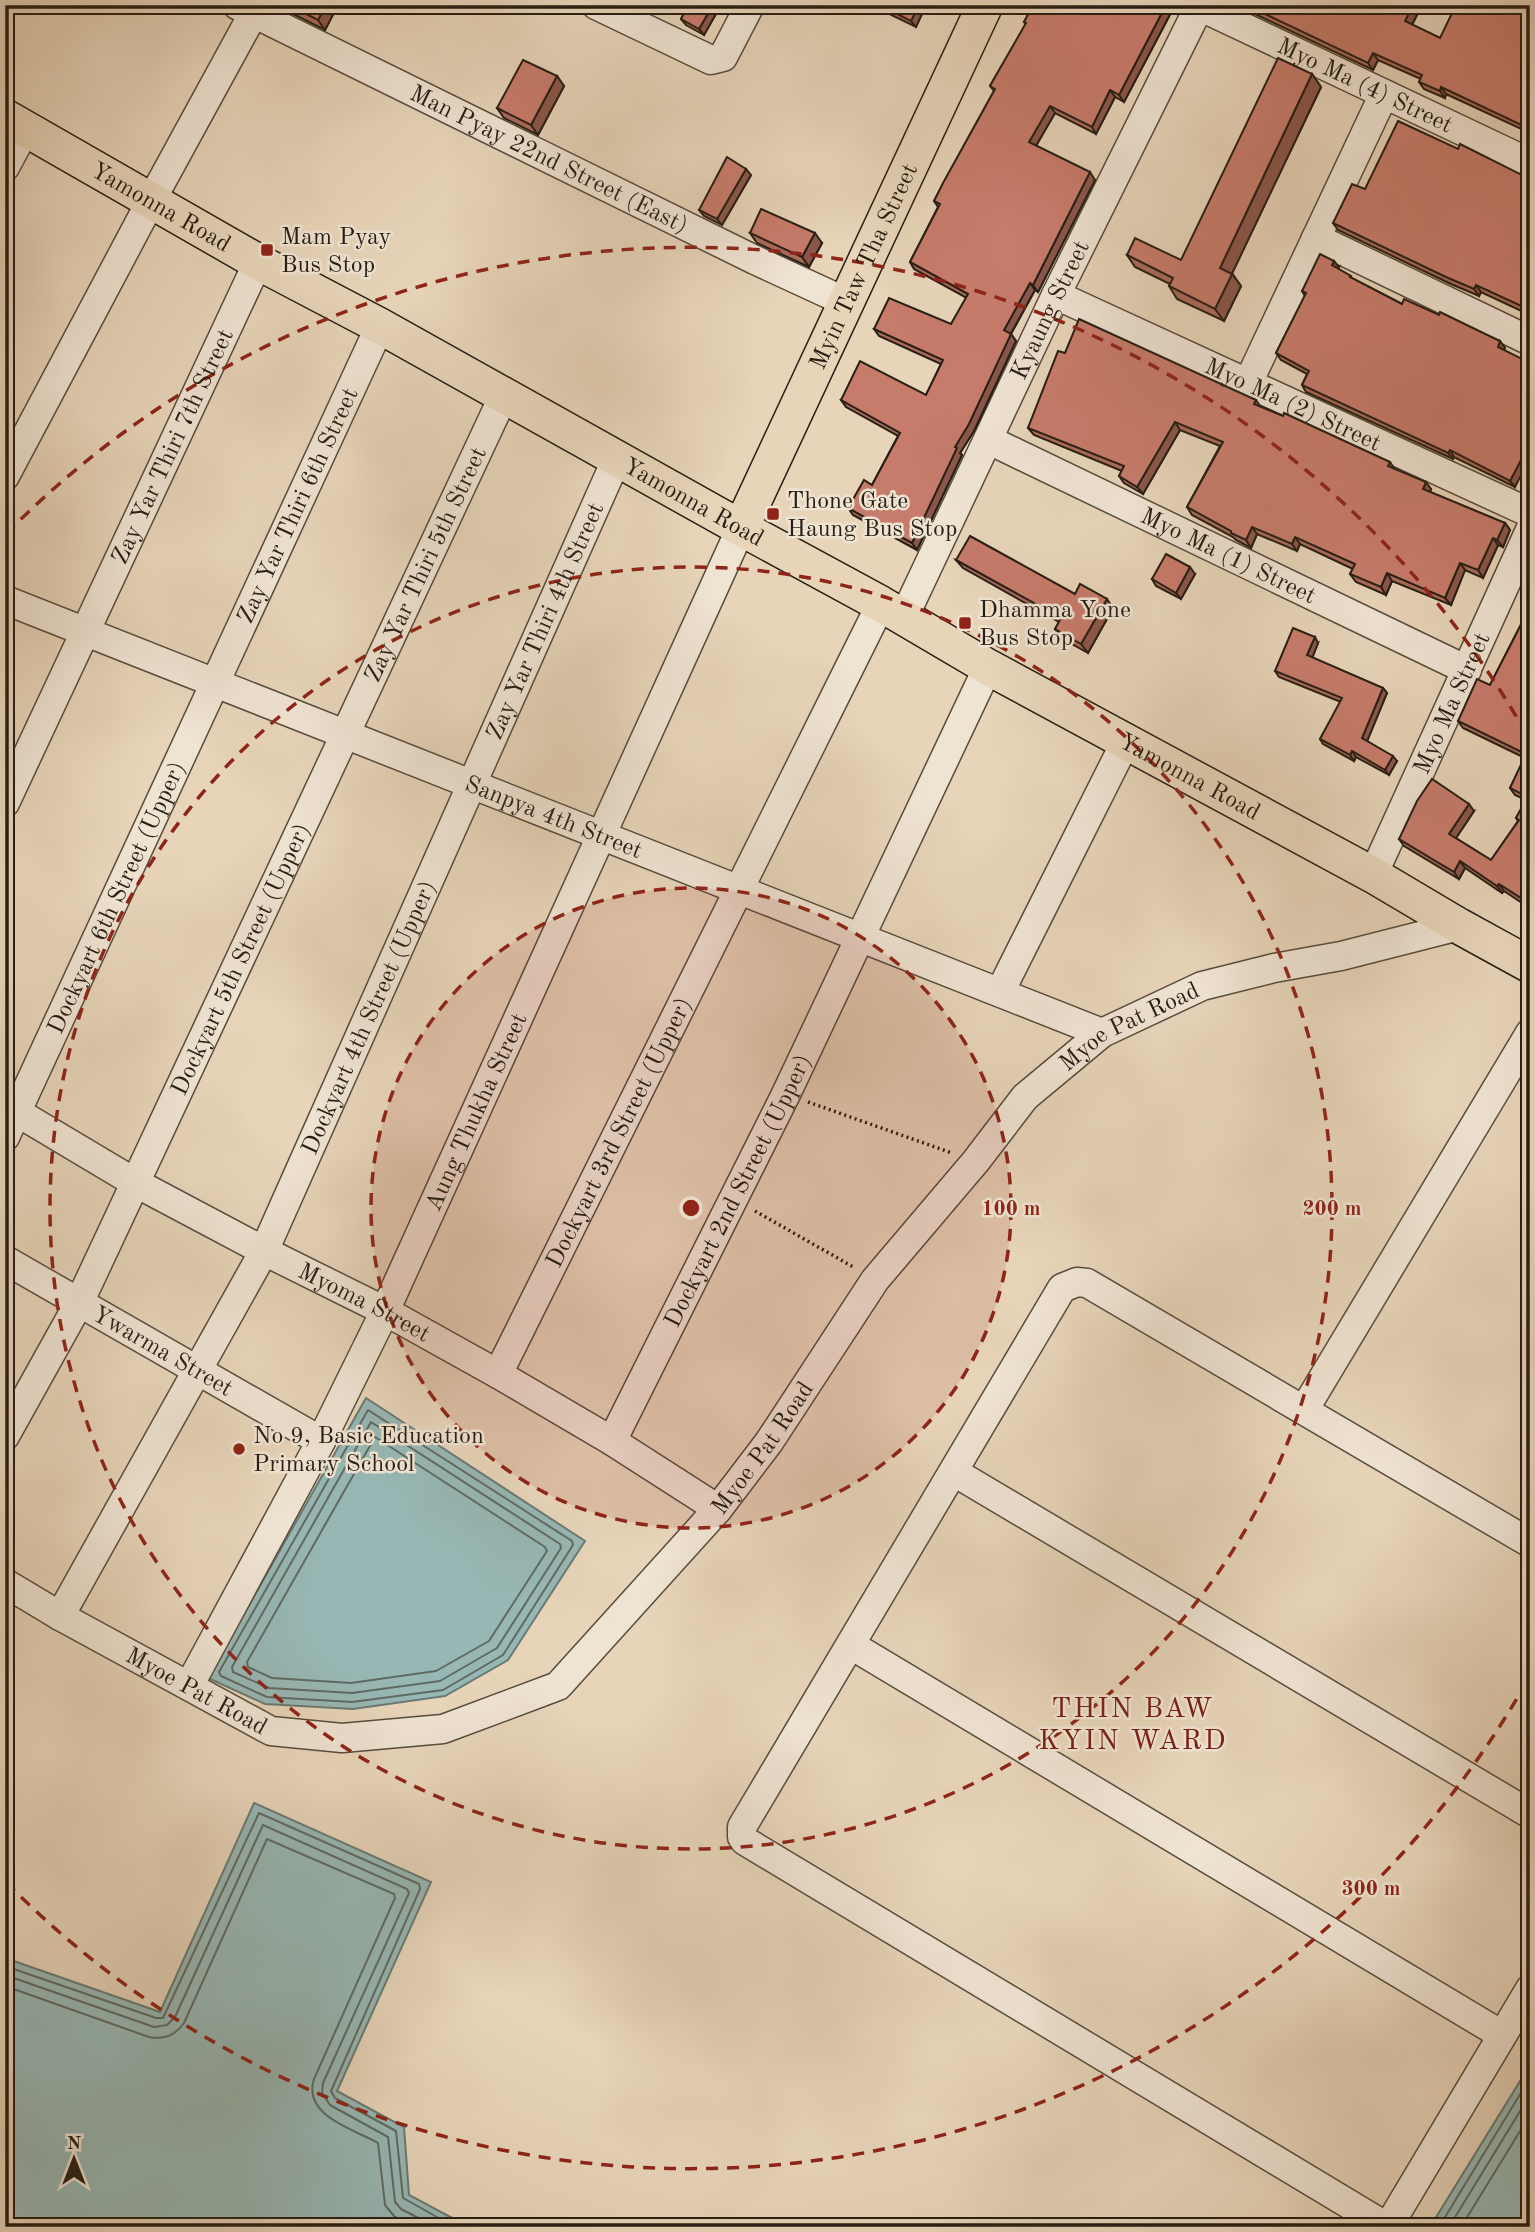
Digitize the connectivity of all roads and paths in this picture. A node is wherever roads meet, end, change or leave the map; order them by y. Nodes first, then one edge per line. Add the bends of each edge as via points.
1 (596, 5) edge
2 (750, 5) edge
3 (985, 5) edge
4 (1199, 6) edge
5 (250, 8) edge
6 (1384, 94) junction
7 (16, 123) edge
8 (1530, 163) edge
9 (5, 167) edge
10 (152, 199) junction
11 (1316, 238) junction
12 (258, 262) junction
13 (1056, 295) junction
14 (846, 302) junction
15 (380, 326) junction
16 (1530, 341) edge
17 (1248, 383) junction
18 (504, 395) junction
19 (989, 440) junction
20 (617, 458) junction
21 (5, 476) edge
22 (1530, 513) edge
23 (741, 528) junction
24 (1530, 530) edge
25 (5, 600) edge
26 (892, 611) junction
27 (86, 632) junction
28 (988, 667) junction
29 (1467, 670) junction
30 (215, 682) junction
31 (345, 734) junction
32 (1126, 741) junction
33 (472, 784) junction
34 (5, 803) edge
35 (601, 835) junction
36 (1373, 875) junction
37 (739, 890) junction
38 (1458, 926) junction
39 (860, 937) junction
40 (1527, 957) edge
41 (1000, 992) junction
42 (1102, 1033) junction
43 (1530, 1033) edge
44 (786, 1094) junction
45 (12, 1108) edge
46 (5, 1137) edge
47 (976, 1161) junction
48 (134, 1182) junction
49 (733, 1198) junction
50 (264, 1251) junction
51 (5, 1260) edge
52 (875, 1280) junction
53 (79, 1303) junction
54 (385, 1311) junction
55 (199, 1369) junction
56 (498, 1374) junction
57 (1304, 1410) junction
58 (5, 1436) edge
59 (321, 1441) junction
60 (612, 1441) junction
61 (954, 1472) junction
62 (718, 1509) junction
63 (1530, 1542) edge
64 (5, 1583) edge
65 (60, 1616) junction
66 (851, 1645) junction
67 (189, 1686) junction
68 (1530, 1814) edge
69 (1530, 1989) edge
70 (1502, 2035) junction
71 (1387, 2227) edge

1 - 2 street via 711,60 723,57
3 - 14 main road, Myin Taw Tha Street
4 - 6 street, Myo Ma (4) Street
4 - 13 street, Kyaung Street
5 - 10 street
5 - 14 street, Man Pyay 22nd Street (East)
6 - 8 street, Myo Ma (4) Street
6 - 11 street
7 - 9 street
7 - 10 main road, Yamonna Road
10 - 12 main road, Yamonna Road
10 - 21 street
11 - 16 street
11 - 17 street
12 - 15 main road, Yamonna Road
12 - 27 street, Zay Yar Thiri 7th Street
13 - 17 street, Myo Ma (2) Street
13 - 19 street, Kyaung Street
14 - 23 main road, Myin Taw Tha Street
15 - 18 main road, Yamonna Road
15 - 30 street, Zay Yar Thiri 6th Street
17 - 22 street, Myo Ma (2) Street
18 - 20 main road, Yamonna Road
18 - 31 street, Zay Yar Thiri 5th Street
19 - 26 street, Kyaung Street
19 - 29 street, Myo Ma (1) Street
20 - 23 main road, Yamonna Road
20 - 33 street, Zay Yar Thiri 4th Street
23 - 26 main road, Yamonna Road
23 - 35 street, Aung Thukha Street
24 - 29 street, Myo Ma Street
25 - 27 street, Sanpya 4th Street
26 - 28 main road, Yamonna Road
26 - 37 street, Dockyart 3rd Street (Upper)
27 - 30 street, Sanpya 4th Street
27 - 34 street, Zay Yar Thiri 7th Street
28 - 32 main road, Yamonna Road
28 - 39 street, Dockyart 2nd Street (Upper)
29 - 36 street, Myo Ma Street
30 - 31 street, Sanpya 4th Street
30 - 45 street, Dockyart 6th Street (Upper)
31 - 33 street, Sanpya 4th Street
31 - 48 street, Dockyart 5th Street (Upper)
32 - 36 main road, Yamonna Road
32 - 41 street
33 - 35 street, Sanpya 4th Street
33 - 50 street, Dockyart 4th Street (Upper)
35 - 37 street, Sanpya 4th Street
35 - 54 street, Aung Thukha Street
36 - 38 main road, Yamonna Road
37 - 39 street, Sanpya 4th Street
37 - 56 street, Dockyart 3rd Street (Upper)
38 - 40 main road, Yamonna Road
38 - 42 street, Myoe Pat Road via 1202,986
39 - 41 street, Sanpya 4th Street
39 - 44 street, Dockyart 2nd Street (Upper)
41 - 42 street, Sanpya 4th Street
42 - 47 street, Myoe Pat Road via 1025,1097
43 - 57 street
44 - 47 path
44 - 49 street, Dockyart 2nd Street (Upper)
45 - 46 street, Dockyart 6th Street (Upper)
45 - 48 street, Myoma Street
47 - 52 street, Myoe Pat Road
48 - 50 street, Myoma Street
48 - 53 street, Dockyart 5th Street (Upper)
49 - 52 path
49 - 60 street, Dockyart 2nd Street (Upper)
50 - 54 street, Myoma Street
50 - 55 street, Dockyart 4th Street (Upper)
51 - 53 street, Ywarma Street
52 - 62 street, Myoe Pat Road via 769,1442
53 - 55 street, Ywarma Street
53 - 58 street, Dockyart 5th Street (Upper)
54 - 56 street, Myoma Street
54 - 59 street, Aung Thukha Street
55 - 59 street, Ywarma Street
55 - 65 street, Dockyart 4th Street (Upper)
56 - 60 street, Myoma Street
57 - 61 street via 1087,1283 1077,1282 1062,1288
57 - 63 street
59 - 67 street, Aung Thukha Street
60 - 62 street, Myoma Street
61 - 66 street
61 - 68 street
62 - 67 street, Myoe Pat Road via 558,1686 443,1729 342,1738 271,1731
64 - 65 street, Myoe Pat Road
65 - 67 street, Myoe Pat Road
66 - 70 street
66 - 71 street via 742,1827 745,1842
69 - 70 street
70 - 71 street

